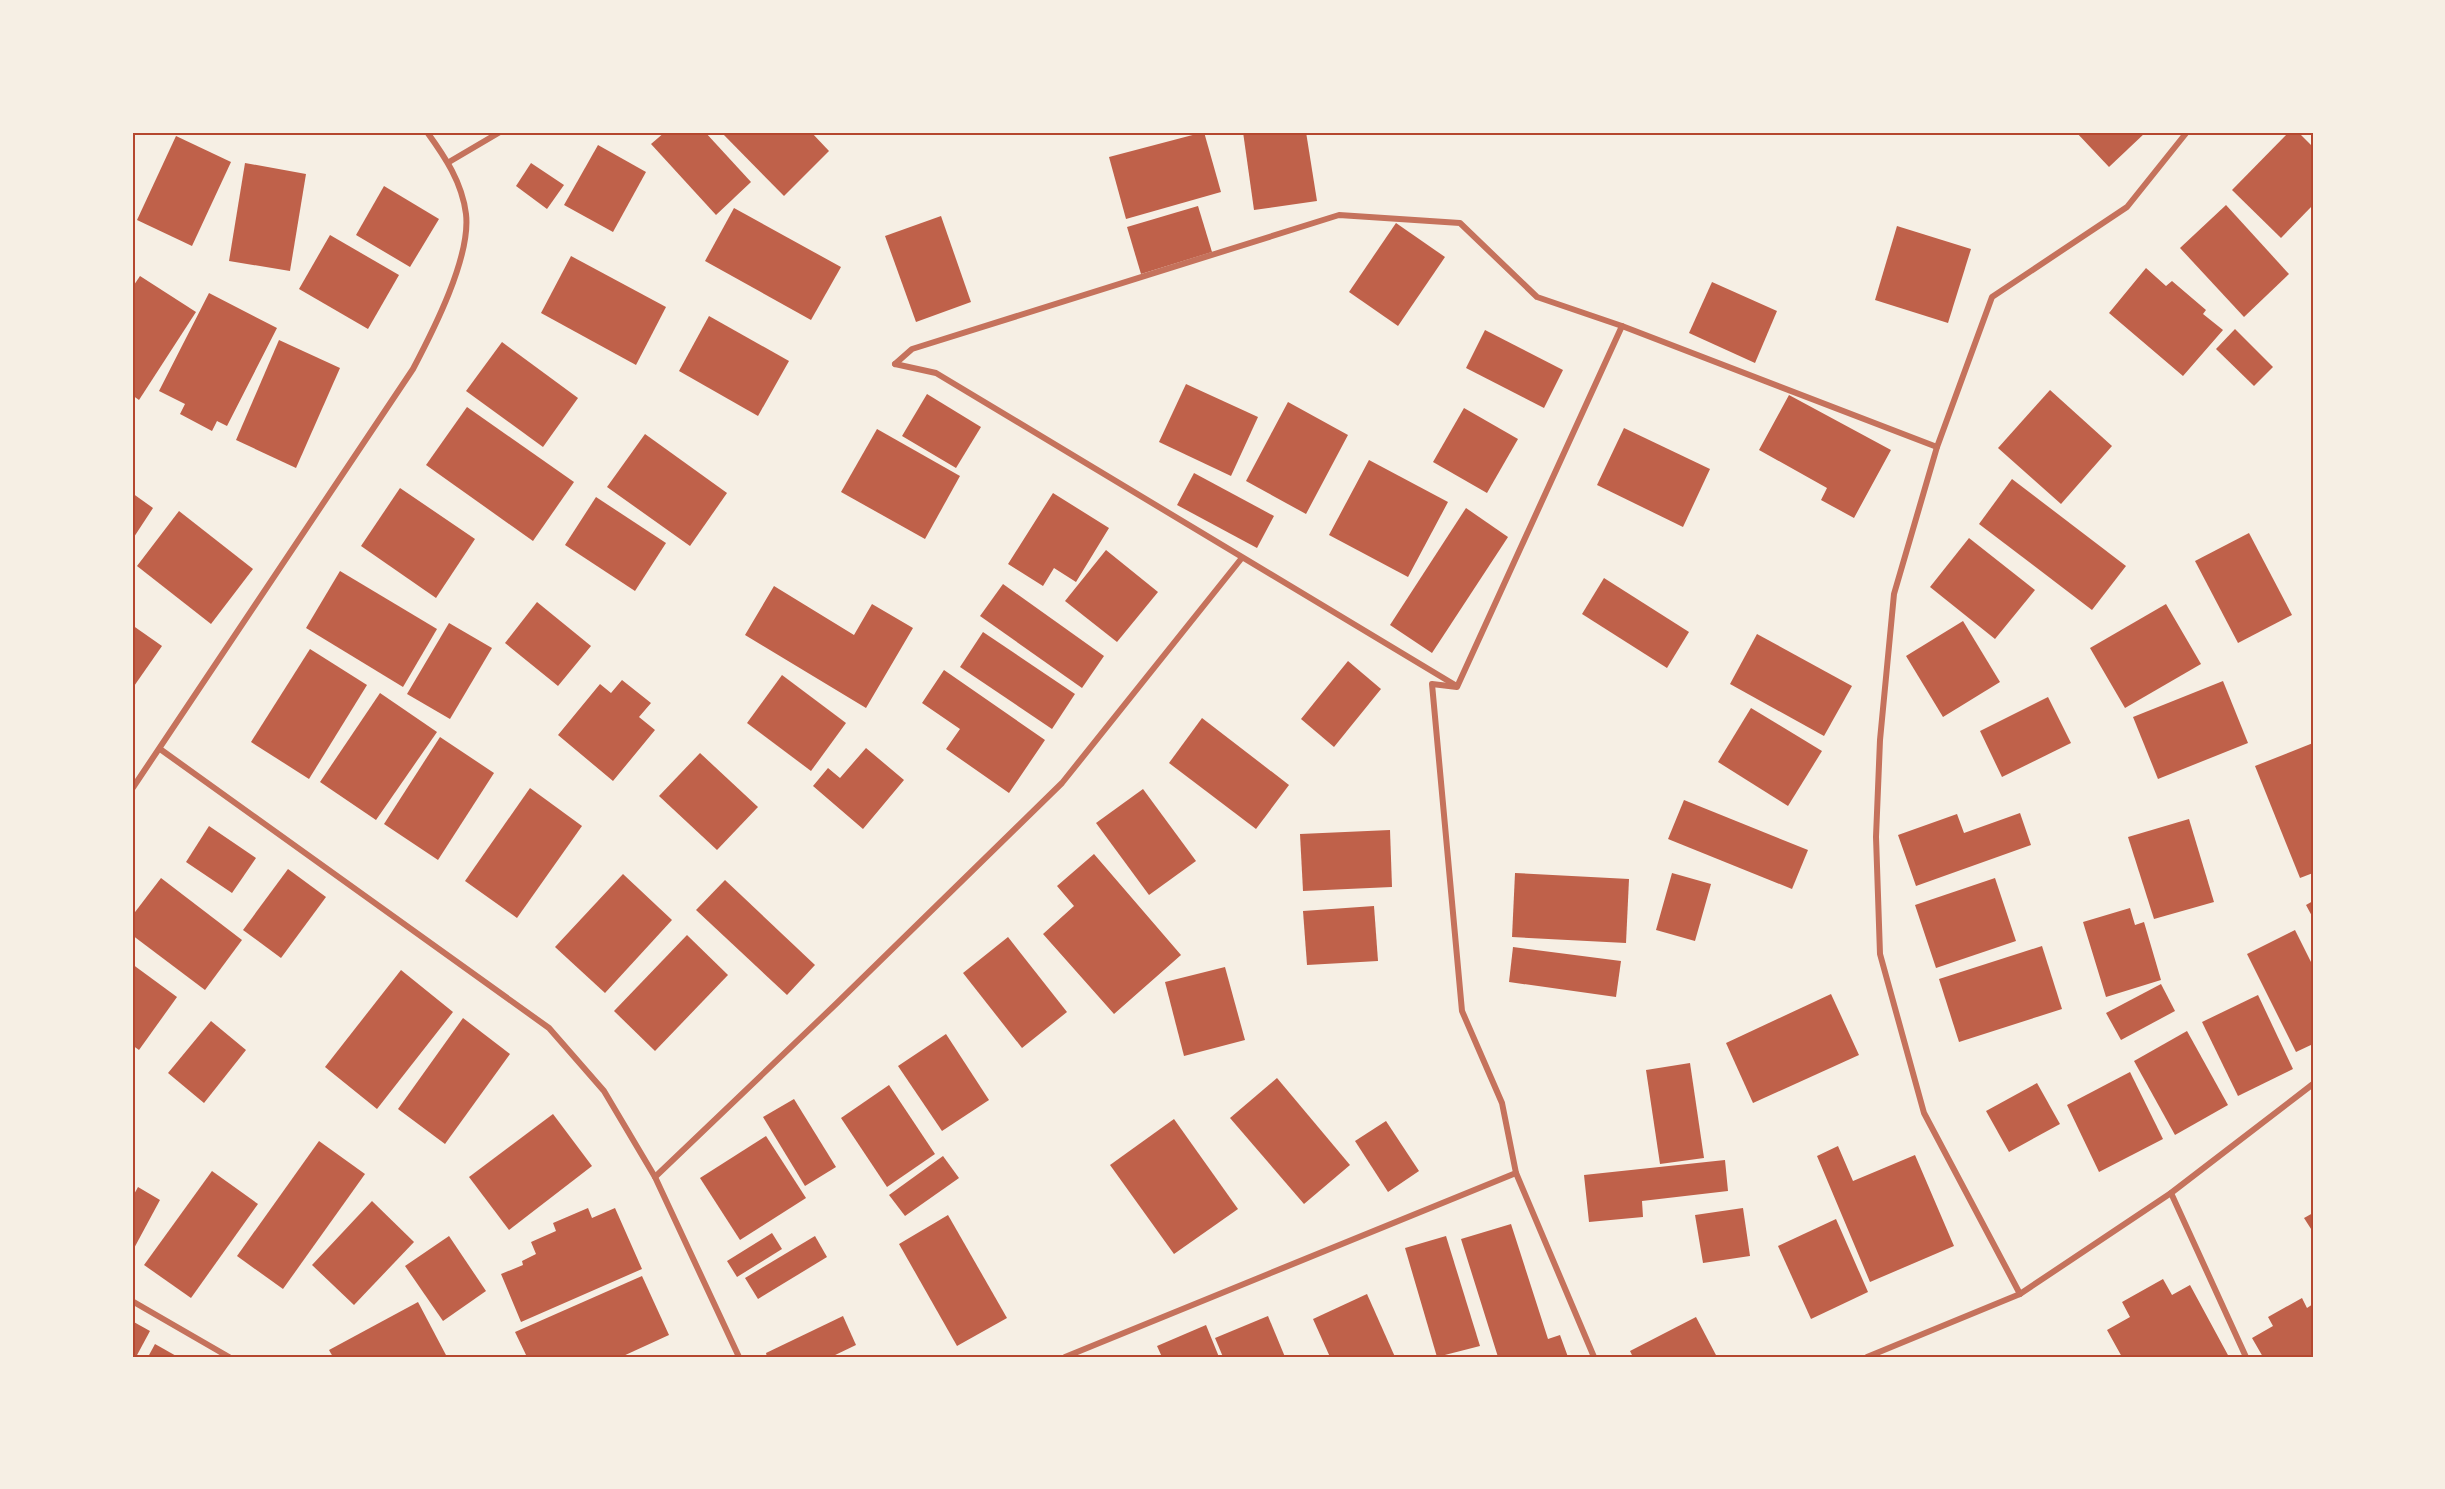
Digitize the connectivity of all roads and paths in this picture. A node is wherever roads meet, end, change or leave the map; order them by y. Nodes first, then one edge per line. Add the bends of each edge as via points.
1 (427, 132) edge
2 (500, 132) edge
3 (2187, 132) edge
4 (449, 162) junction
5 (1622, 327) junction
6 (1937, 447) junction
7 (1241, 559) junction
8 (1457, 687) junction
9 (160, 749) junction
10 (132, 789) edge
11 (2313, 1084) edge
12 (1516, 1173) junction
13 (655, 1177) junction
14 (2171, 1193) junction
15 (2020, 1294) junction
16 (132, 1301) edge
17 (230, 1357) edge
18 (739, 1357) edge
19 (1065, 1357) edge
20 (1594, 1357) edge
21 (1866, 1357) edge
22 (2246, 1357) edge

1 - 4 street
2 - 4 street
3 - 6 street via 2127,207 1992,297
4 - 9 street via 466,215 462,250 438,322 413,369
5 - 6 street
5 - 7 street via 1538,297 1460,223 1339,215 912,349 895,364 936,374
5 - 8 street
6 - 15 street via 1894,594 1880,740 1876,837 1880,954 1924,1113
7 - 8 street
7 - 13 street via 1062,783
8 - 12 street via 1432,684 1462,1011 1502,1103
9 - 10 street
9 - 13 street via 549,1028 604,1091
11 - 14 street
12 - 19 street
12 - 20 street
13 - 18 street
14 - 15 street
14 - 22 street
15 - 21 street
16 - 17 street

